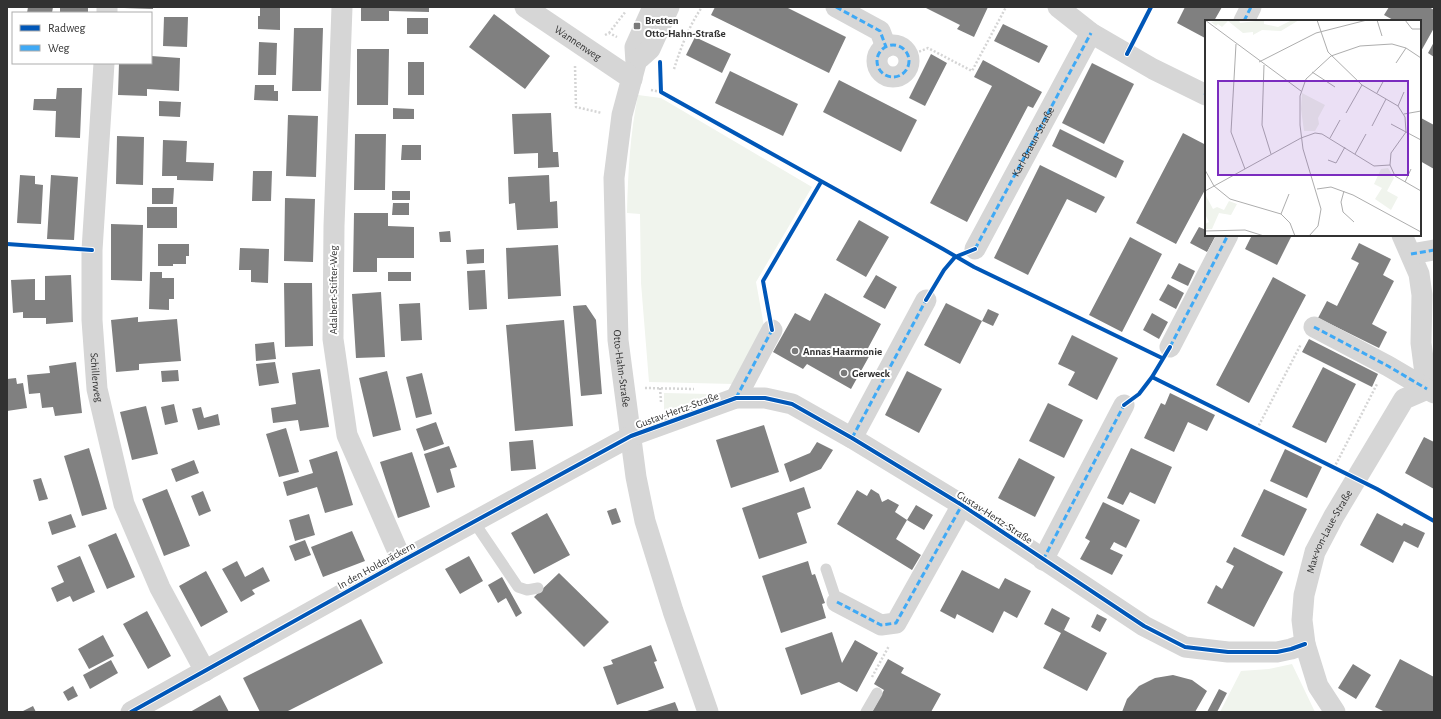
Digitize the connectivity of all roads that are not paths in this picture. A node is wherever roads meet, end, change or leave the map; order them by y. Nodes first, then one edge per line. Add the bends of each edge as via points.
1 (342, 7) edge
2 (525, 7) edge
3 (653, 7) edge
4 (669, 7) edge
5 (836, 7) edge
6 (1058, 7) edge
7 (1252, 7) edge
8 (1245, 20) edge
9 (1091, 33) junction
10 (886, 47) junction
11 (104, 64) edge
12 (634, 71) junction
13 (1205, 94) edge
14 (1227, 236) edge
15 (1402, 236) edge
16 (975, 249) dead end
17 (1434, 250) edge
18 (1411, 254) junction
19 (926, 300) dead end
20 (1314, 327) road end
21 (772, 330) dead end
22 (1170, 347) dead end
23 (1430, 391) edge
24 (736, 398) junction
25 (1124, 405) dead end
26 (631, 436) junction
27 (852, 438) junction
28 (962, 505) junction
29 (474, 522) junction
30 (1043, 560) junction
31 (402, 561) junction
32 (826, 568) dead end
33 (538, 588) dead end
34 (837, 602) joint
35 (1305, 644) junction
36 (205, 671) junction
37 (877, 693) dead end
38 (131, 712) edge
39 (708, 712) edge
40 (866, 712) edge
41 (1335, 712) edge

1 - 31 street, Adalbert-Stifter-Weg via 334,226 333,339 347,435
2 - 12 street, Wannenweg
3 - 12 street, Otto-Hahn-Straße via 636,47
4 - 12 street, Otto-Hahn-Straße via 650,49
5 - 10 street via 880,31
6 - 9 street
7 - 8 street
9 - 13 street via 1153,69
9 - 16 street, Karl-Braun-Straße
10 - 10 street via 899,46 908,56 907,68 898,76 886,74 877,61 881,50
11 - 36 street, Schillerweg via 92,250 92,320 97,389 124,504 160,588
12 - 26 street, Otto-Hahn-Straße via 622,115 614,178 618,340
14 - 22 street
15 - 18 street
17 - 18 street
18 - 23 street via 1419,274 1422,295 1421,343
19 - 27 street
20 - 23 street
21 - 24 street, Gustav-Hertz-Straße
23 - 35 street, Max-von-Laue-Straße via 1404,399 1315,552 1304,595 1302,620
24 - 26 street, Gustav-Hertz-Straße
24 - 27 street, Gustav-Hertz-Straße via 765,398 792,404
25 - 30 street
26 - 29 street, In den Holderäckern
26 - 39 street, Otto-Hahn-Straße via 645,521
27 - 28 street, Gustav-Hertz-Straße
28 - 30 street, Gustav-Hertz-Straße
28 - 34 street, Gustav-Hertz-Straße via 896,623 882,625
29 - 31 street, In den Holderäckern
29 - 33 lane via 518,587 526,590
30 - 35 street, Gustav-Hertz-Straße via 1144,626 1185,647 1228,652 1277,652
31 - 36 street, In den Holderäckern
32 - 34 lane
35 - 41 street, Max-von-Laue-Straße via 1318,686
36 - 38 street, In den Holderäckern
37 - 40 lane

